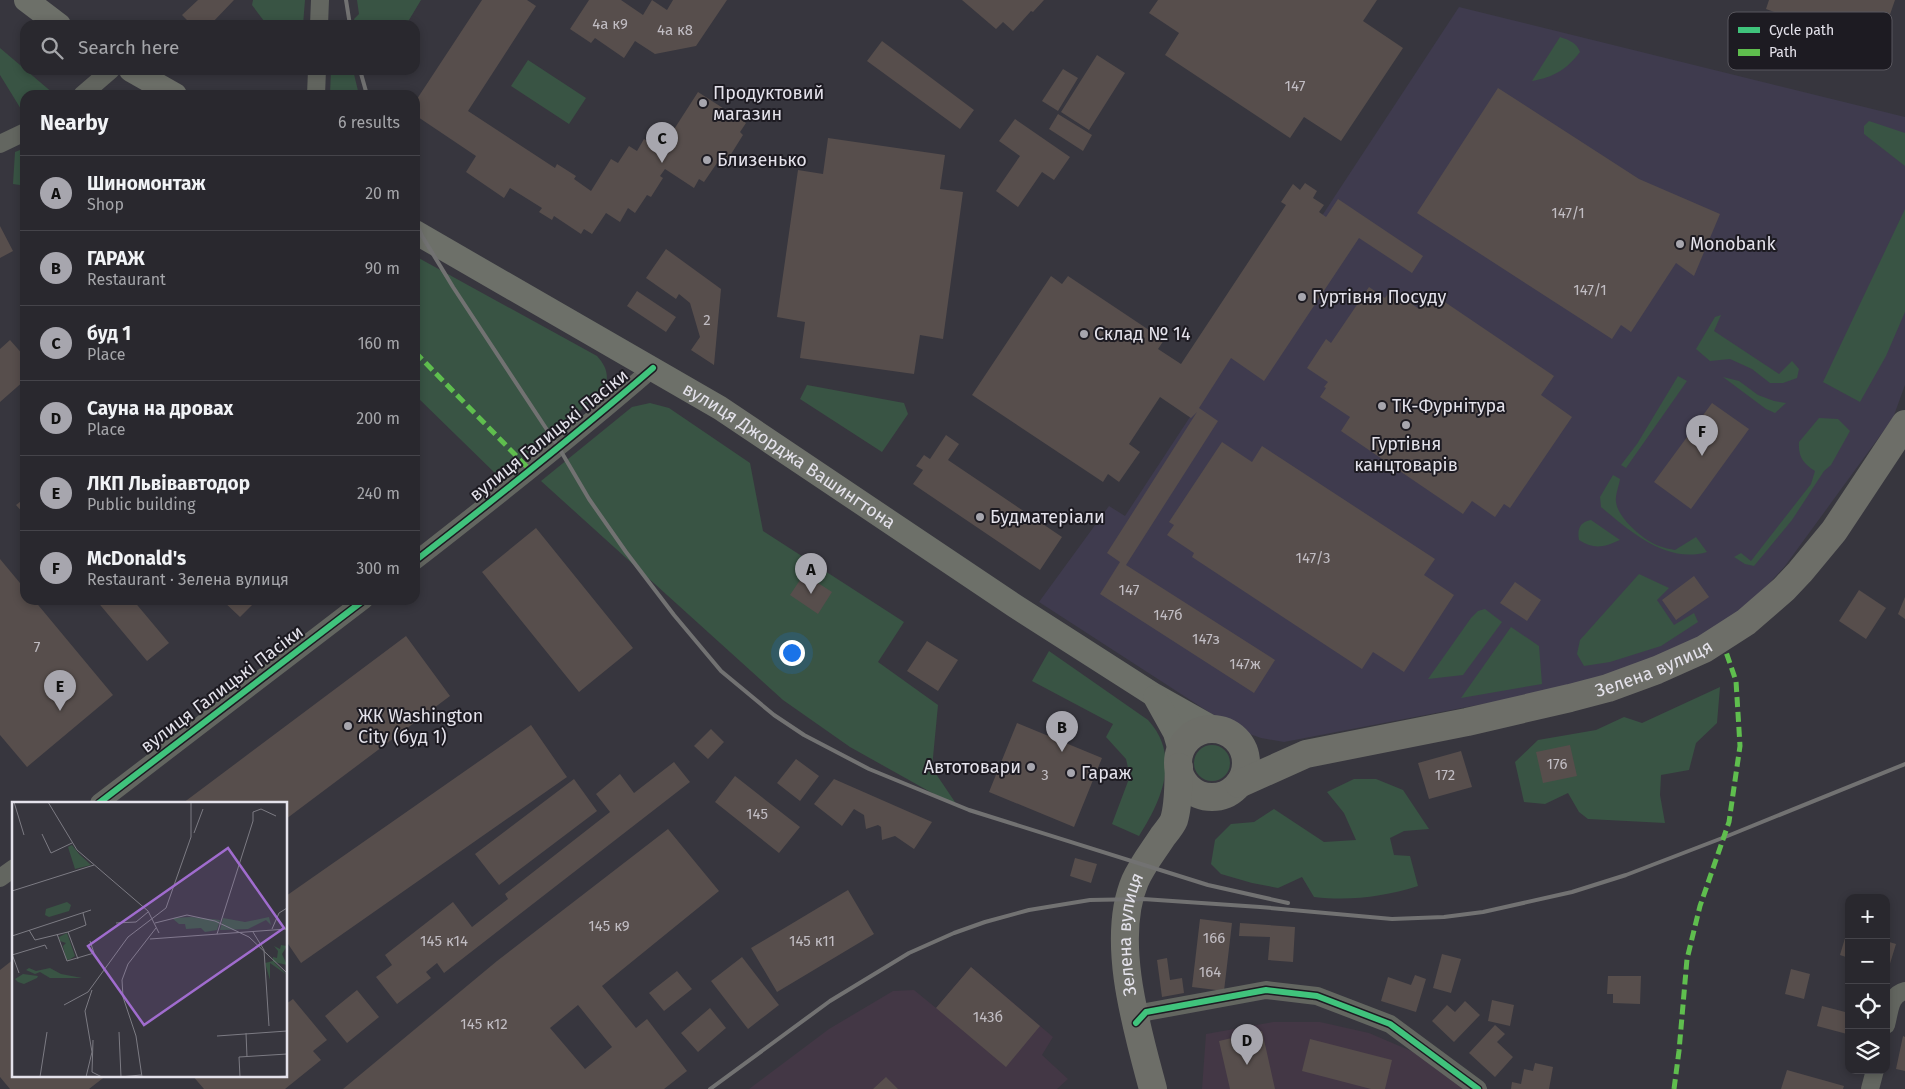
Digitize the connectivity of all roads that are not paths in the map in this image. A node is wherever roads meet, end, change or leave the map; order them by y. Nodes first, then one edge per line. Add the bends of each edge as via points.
1 (26, 0) edge
2 (320, 0) edge
3 (52, 20) edge
4 (319, 20) edge
5 (105, 75) edge
6 (140, 75) edge
7 (317, 75) edge
8 (88, 90) edge
9 (166, 90) edge
10 (316, 90) edge
11 (20, 134) edge
12 (0, 144) edge
13 (420, 235) edge
14 (653, 368) junction
15 (1905, 424) edge
16 (420, 557) edge
17 (357, 605) edge
18 (1154, 695) junction
19 (1228, 736) junction
20 (1306, 754) junction
21 (1179, 759) junction
22 (1239, 784) junction
23 (1214, 798) junction
24 (100, 802) edge
25 (1174, 820) junction
26 (12, 869) edge
27 (0, 878) edge
28 (1905, 991) edge
29 (1890, 1009) edge
30 (1136, 1023) junction
31 (1874, 1074) edge
32 (1154, 1089) edge
33 (1478, 1089) edge
34 (1870, 1089) edge

1 - 3 main road
2 - 4 street
5 - 8 street
6 - 9 main road
7 - 10 street
11 - 12 street
13 - 14 main road, вулиця Джорджа Вашингтона
14 - 16 street, вулиця Галицькі Пасіки via 586,427
14 - 18 main road, вулиця Джорджа Вашингтона via 720,408
15 - 20 main road, Зелена вулиця via 1834,531 1800,572 1746,622 1704,649 1599,691 1467,722
17 - 24 street, вулиця Галицькі Пасіки
18 - 19 main road, вулиця Джорджа Вашингтона
18 - 21 main road, вулиця Джорджа Вашингтона via 1172,728
19 - 20 main road, Зелена вулиця via 1265,749
19 - 21 main road via 1206,730 1196,733 1187,740
19 - 22 main road via 1244,752 1246,763
20 - 22 main road, Зелена вулиця
21 - 23 main road via 1184,782 1203,796
21 - 25 main road, Зелена вулиця
22 - 23 main road via 1230,793
23 - 25 main road, Зелена вулиця
25 - 30 main road, Зелена вулиця via 1144,865 1130,894 1125,935 1126,962
26 - 27 street
28 - 29 street via 1893,997
30 - 32 main road, Зелена вулиця
30 - 33 street via 1146,1012 1266,990 1317,996 1390,1024
31 - 34 street

